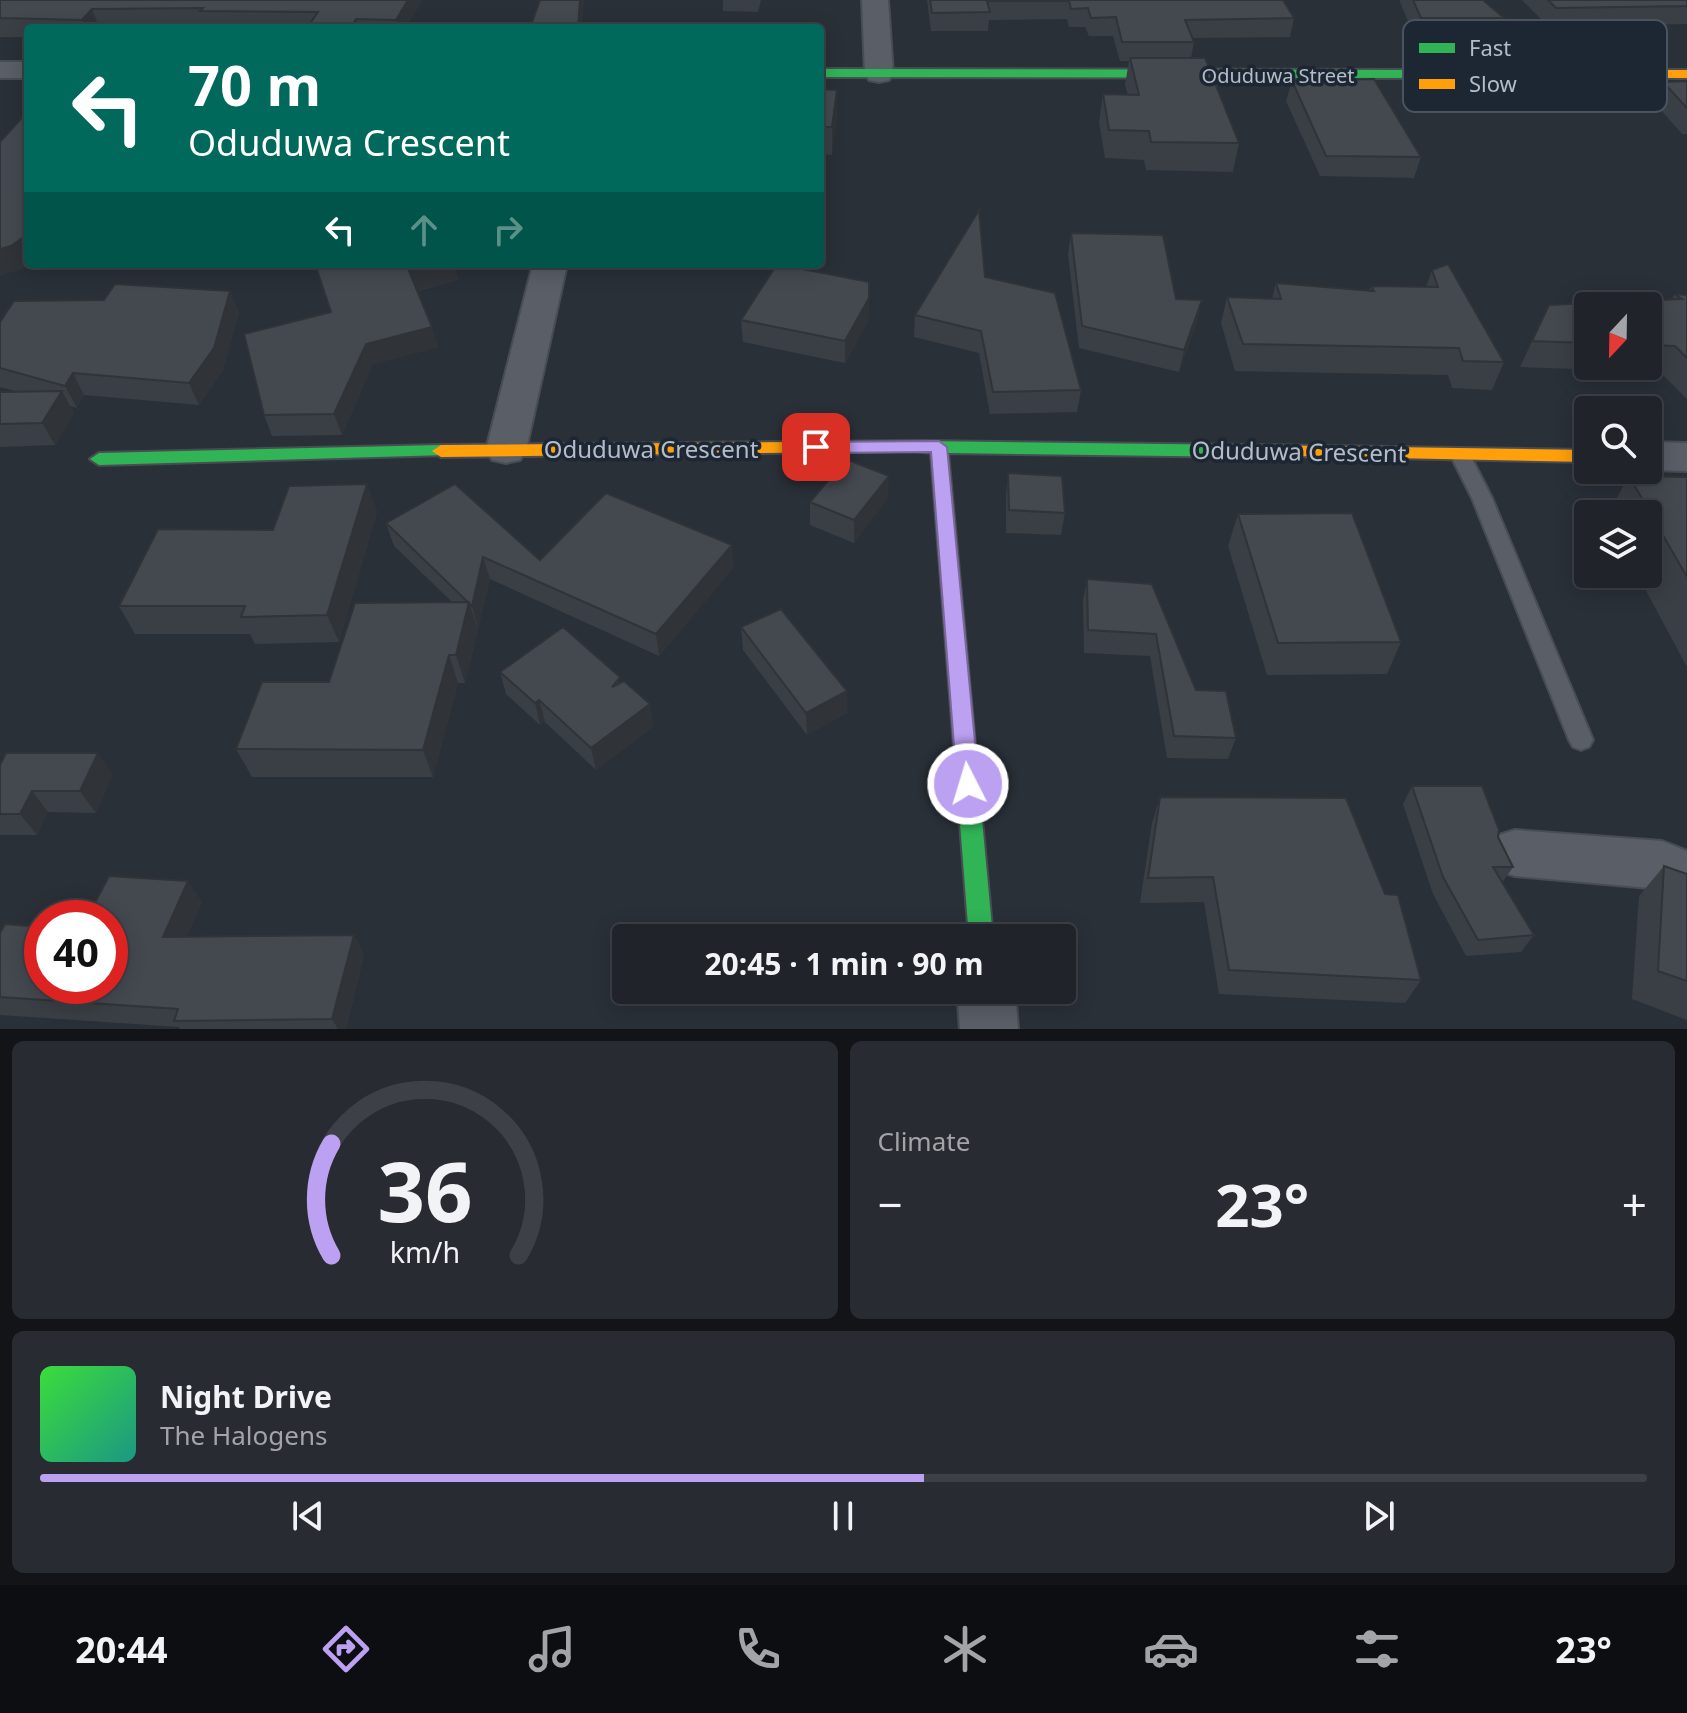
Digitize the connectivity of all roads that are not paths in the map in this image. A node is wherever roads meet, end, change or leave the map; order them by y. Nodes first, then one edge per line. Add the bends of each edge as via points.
1 (875, 0) edge
2 (0, 70) edge
3 (24, 70) edge
4 (824, 73) edge
5 (879, 74) junction
6 (1403, 74) edge
7 (549, 268) edge
8 (939, 447) junction
9 (506, 450) junction
10 (1460, 454) junction
11 (1574, 456) edge
12 (1662, 456) edge
13 (1687, 457) edge
14 (99, 459) dead end
15 (1581, 740) dead end
16 (1515, 853) dead end
17 (1687, 875) edge
18 (980, 924) edge
19 (987, 1004) edge
20 (989, 1029) edge

1 - 5 street
2 - 3 street
4 - 5 street, Oduduwa Street
5 - 6 street, Oduduwa Street
7 - 9 street
8 - 9 street, Oduduwa Crescent
8 - 10 street, Oduduwa Crescent
8 - 18 street
9 - 14 street, Oduduwa Crescent
10 - 11 street, Oduduwa Crescent
10 - 15 lane
12 - 13 street
16 - 17 street via 1662,865
19 - 20 street

